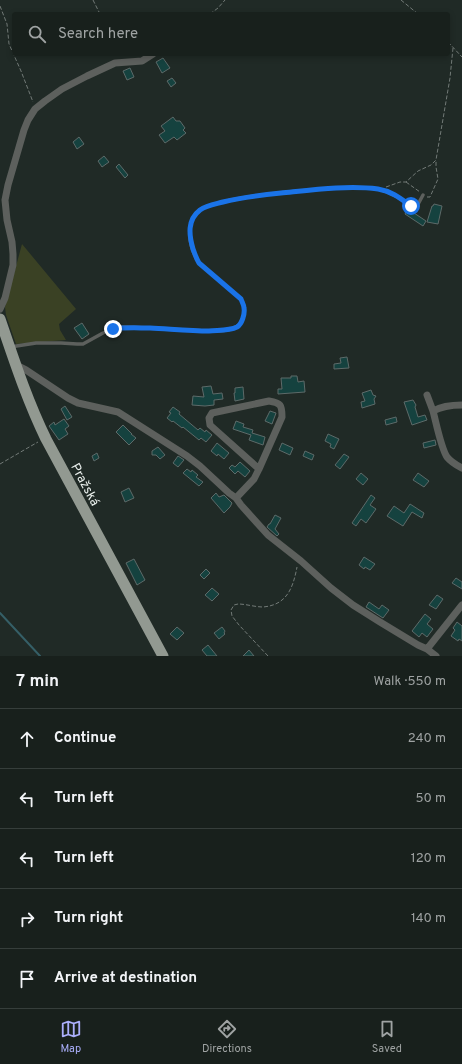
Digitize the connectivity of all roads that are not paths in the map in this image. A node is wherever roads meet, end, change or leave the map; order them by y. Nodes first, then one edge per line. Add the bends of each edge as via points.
1 (150, 56) edge
2 (423, 195) road end
3 (0, 309) edge
4 (0, 319) edge
5 (10, 347) junction
6 (16, 365) junction
7 (427, 395) dead end
8 (462, 405) edge
9 (433, 411) junction
10 (462, 468) edge
11 (259, 469) junction
12 (236, 498) junction
13 (462, 605) edge
14 (427, 649) junction
15 (163, 656) edge
16 (436, 656) edge

1 - 3 street via 142,61 115,63 104,67 62,89 35,109 28,120 5,200 14,254 5,298
2 - 5 lane via 416,208 392,193 378,189 349,188 244,197 205,207 194,216 190,225 193,248 199,263 241,299 244,314 241,324 237,327 201,331 122,327 103,333 83,344 36,343
4 - 5 main road, Pražská
5 - 6 main road, Pražská
6 - 12 street via 78,403 121,414 187,456
6 - 15 main road, Pražská via 34,415 46,439
7 - 9 street
8 - 9 street via 440,407
9 - 10 street via 446,455 455,465
11 - 11 street via 282,417 282,408 278,402 269,401 212,413 209,418 210,425
11 - 12 street via 254,479
12 - 14 street via 268,535 331,588 392,630
13 - 14 street
14 - 16 street

